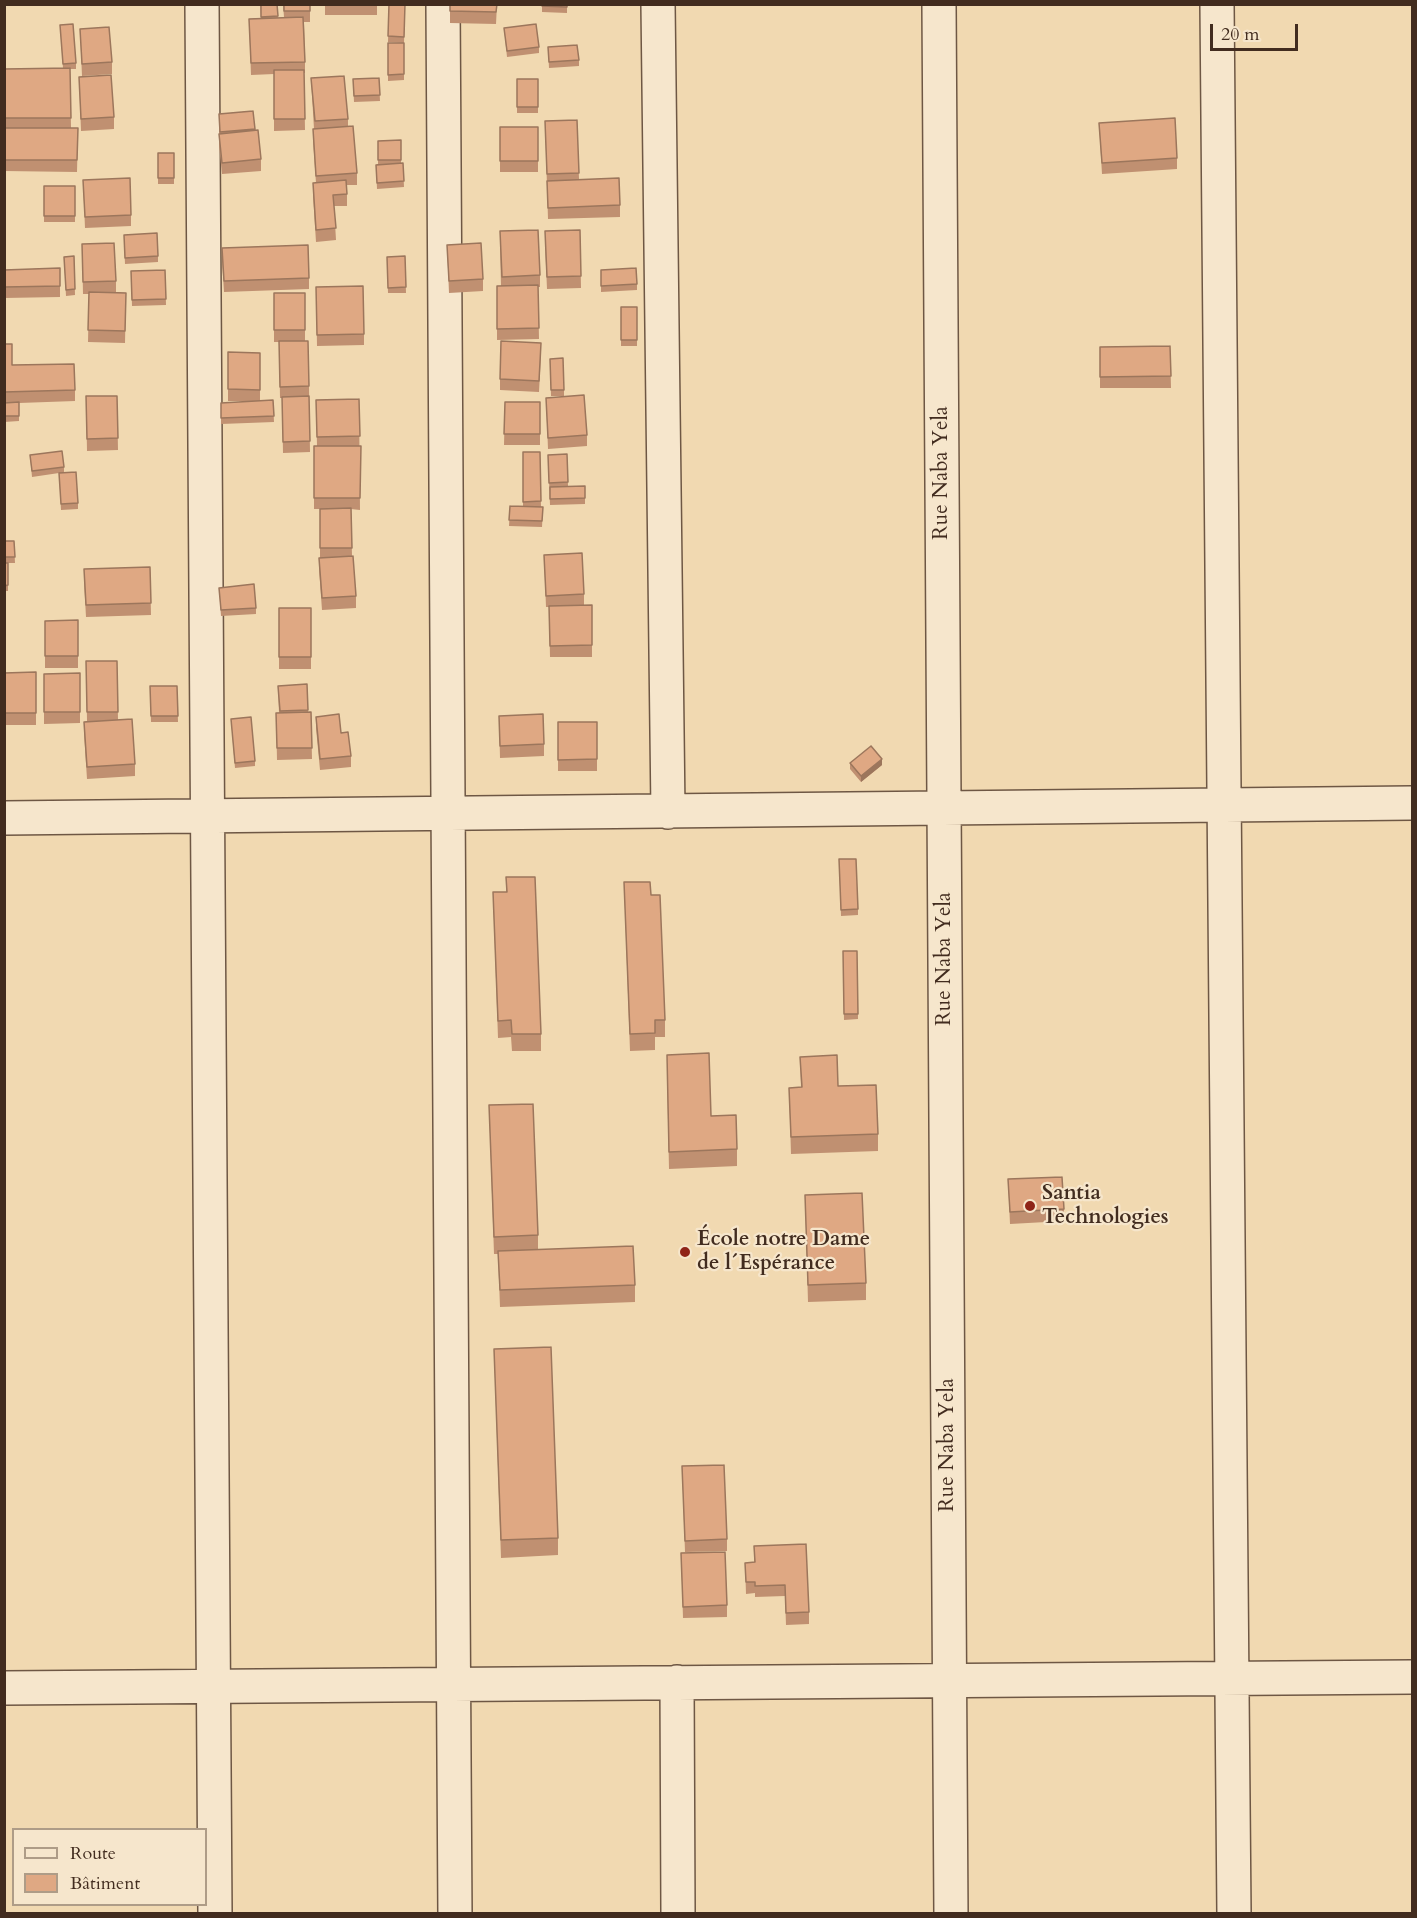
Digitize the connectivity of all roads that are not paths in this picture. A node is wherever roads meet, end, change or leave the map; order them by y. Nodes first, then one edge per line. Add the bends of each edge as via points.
1 (202, 4) edge
2 (444, 4) edge
3 (658, 4) edge
4 (939, 4) edge
5 (1217, 4) edge
6 (1413, 803) edge
7 (1223, 805) junction
8 (944, 808) junction
9 (668, 812) junction
10 (448, 814) junction
11 (207, 817) junction
12 (4, 818) edge
13 (1413, 1677) edge
14 (1231, 1678) junction
15 (950, 1680) junction
16 (677, 1682) junction
17 (453, 1683) junction
18 (213, 1685) junction
19 (4, 1688) edge
20 (215, 1914) edge
21 (454, 1914) edge
22 (678, 1914) edge
23 (951, 1914) edge
24 (1234, 1914) edge

1 - 11 street
2 - 10 street
3 - 9 street
4 - 8 street, Rue Naba Yela
5 - 7 street
6 - 7 street
7 - 8 street
7 - 14 street
8 - 9 street
8 - 15 street, Rue Naba Yela
9 - 10 street
10 - 11 street
10 - 17 street
11 - 12 street
11 - 18 street
13 - 14 street
14 - 15 street
14 - 24 street
15 - 16 street
15 - 23 street, Rue Naba Yela
16 - 17 street
16 - 22 street
17 - 18 street
17 - 21 street
18 - 19 street
18 - 20 street

